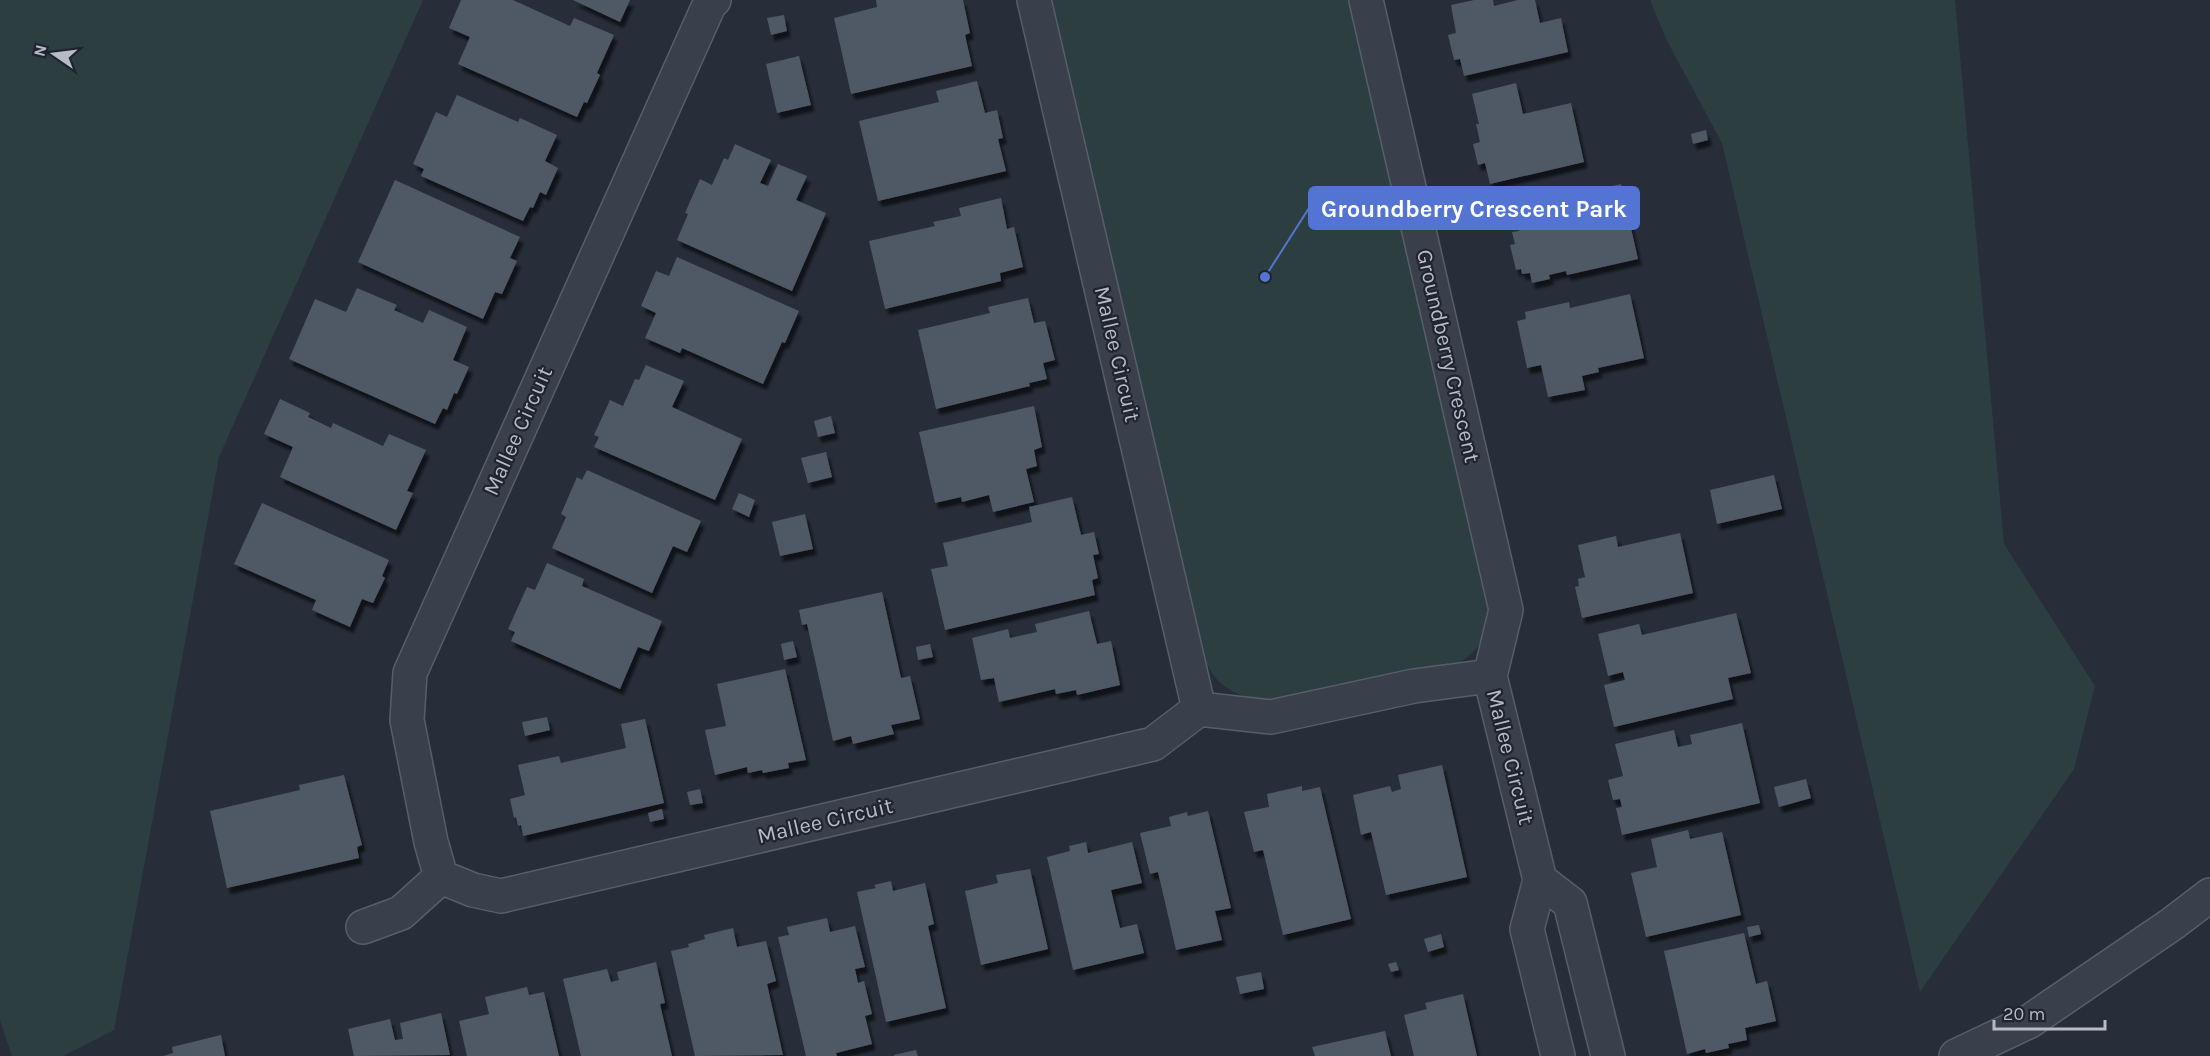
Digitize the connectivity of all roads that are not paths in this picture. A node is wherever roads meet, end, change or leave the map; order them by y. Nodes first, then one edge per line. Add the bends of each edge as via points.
1 (714, 0) edge
2 (1034, 0) edge
3 (1366, 0) edge
4 (1490, 676) junction
5 (1199, 709) junction
6 (441, 877) junction
7 (1540, 880) junction
8 (2210, 895) edge
9 (363, 927) dead end
10 (1558, 1056) edge
11 (1608, 1056) edge
12 (1956, 1056) edge

1 - 6 street, Mallee Circuit via 410,673 407,720
2 - 5 street, Mallee Circuit
3 - 4 street, Groundberry Crescent via 1506,610
4 - 5 street, Mallee Circuit via 1414,686 1271,717
4 - 7 street, Mallee Circuit
5 - 6 street, Mallee Circuit via 1153,744 501,896
6 - 9 street via 401,913
7 - 10 street, Mallee Circuit via 1527,929
7 - 11 street via 1570,903
8 - 12 street via 2030,1021

